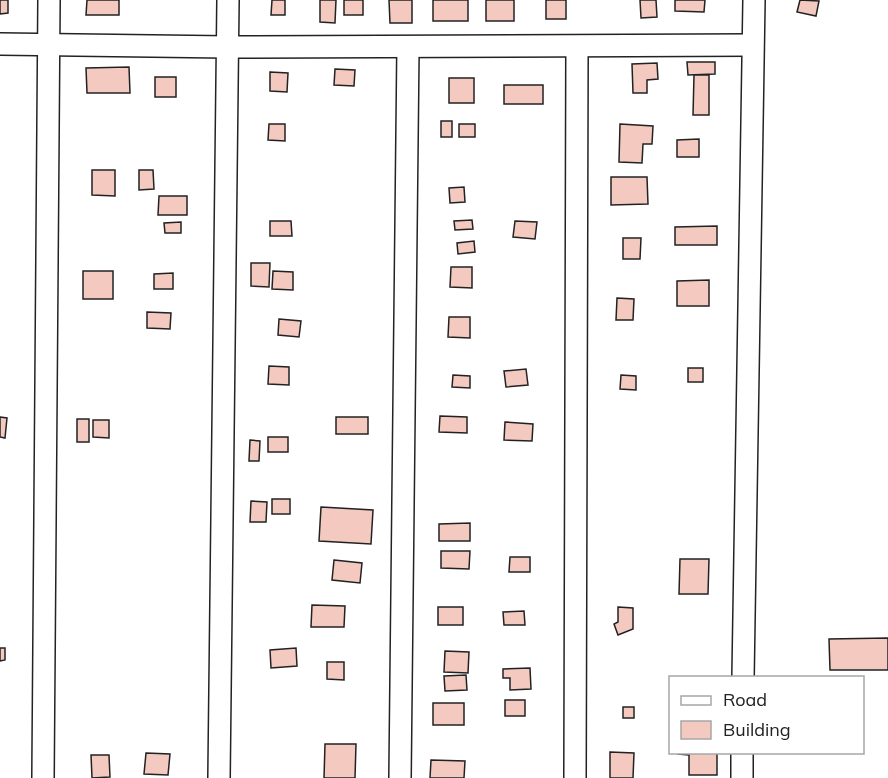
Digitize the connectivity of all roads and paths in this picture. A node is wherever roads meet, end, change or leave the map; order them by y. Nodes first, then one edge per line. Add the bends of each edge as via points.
1 (50, 0) edge
2 (228, 0) edge
3 (754, 0) edge
4 (0, 44) edge
5 (49, 45) junction
6 (752, 45) junction
7 (228, 47) junction
8 (408, 47) junction
9 (577, 47) junction
10 (743, 676) edge
11 (742, 754) edge
12 (43, 778) edge
13 (219, 778) edge
14 (400, 778) edge
15 (575, 778) edge
16 (742, 778) edge

1 - 5 street
2 - 7 street
3 - 6 street
4 - 5 street
5 - 7 street
5 - 12 street
6 - 9 street
6 - 10 street
7 - 8 street
7 - 13 street
8 - 9 street
8 - 14 street
9 - 15 street
11 - 16 street

